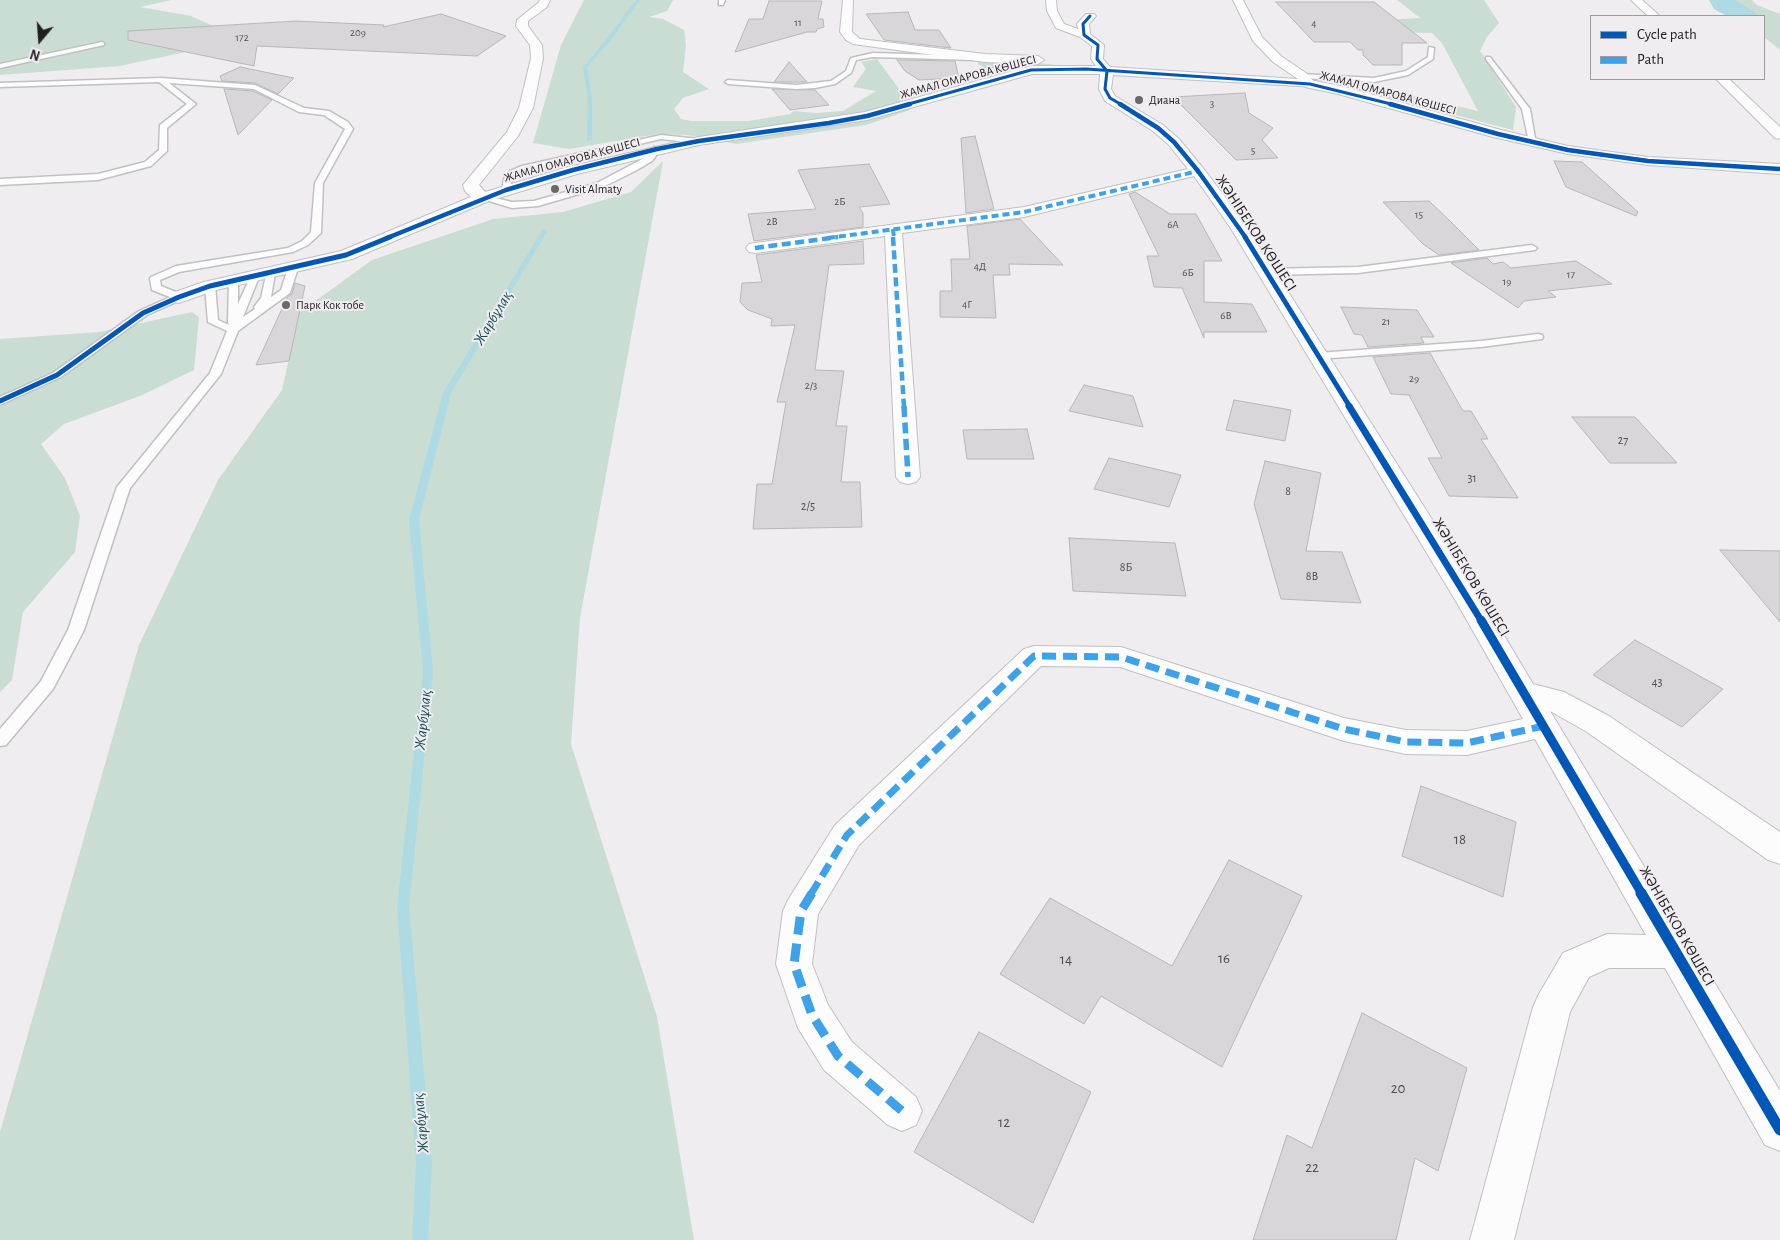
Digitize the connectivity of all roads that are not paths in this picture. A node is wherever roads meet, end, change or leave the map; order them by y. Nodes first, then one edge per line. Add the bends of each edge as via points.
1 (545, 0) edge
2 (848, 0) edge
3 (1051, 0) edge
4 (1238, 0) edge
5 (1636, 0) edge
6 (1653, 15) edge
7 (1090, 16) dead end
8 (1084, 35) junction
9 (102, 44) dead end
10 (1431, 48) dead end
11 (1488, 58) dead end
12 (984, 64) junction
13 (0, 66) edge
14 (1031, 70) junction
15 (1097, 70) junction
16 (161, 80) junction
17 (1306, 80) junction
18 (1723, 80) edge
19 (728, 82) dead end
20 (0, 85) edge
21 (1780, 135) edge
22 (699, 140) junction
23 (1533, 142) junction
24 (657, 149) junction
25 (1780, 170) edge
26 (1198, 171) junction
27 (0, 182) edge
28 (506, 190) junction
29 (483, 198) junction
30 (893, 229) junction
31 (755, 248) dead end
32 (1532, 248) dead end
33 (293, 268) junction
34 (1266, 272) junction
35 (262, 275) junction
36 (233, 282) junction
37 (210, 286) junction
38 (179, 297) junction
39 (251, 316) junction
40 (233, 330) junction
41 (1538, 337) dead end
42 (1318, 356) junction
43 (0, 401) edge
44 (908, 478) dead end
45 (1524, 692) junction
46 (1544, 726) junction
47 (0, 740) edge
48 (1780, 850) edge
49 (1676, 952) junction
50 (902, 1111) dead end
51 (1780, 1130) edge
52 (1492, 1240) edge

1 - 29 street, ЖАМАЛ ОМАРОВА КӨШЕСІ via 523,20 522,26 536,45 526,108 513,134 471,185 473,192
2 - 12 street via 846,32 857,42
3 - 8 street via 1052,12 1060,26
4 - 17 street via 1257,39 1277,59
5 - 6 street
7 - 8 street via 1083,24
8 - 15 street via 1098,45
9 - 13 lane
10 - 17 lane via 1431,58 1408,73 1374,80
11 - 23 lane via 1526,110
12 - 14 lane
12 - 15 street via 1042,60
12 - 19 lane via 873,55 853,59 849,72 833,82 815,86
14 - 15 street, ЖАМАЛ ОМАРОВА КӨШЕСІ
14 - 22 street, ЖАМАЛ ОМАРОВА КӨШЕСІ via 867,116
15 - 17 street, ЖАМАЛ ОМАРОВА КӨШЕСІ
15 - 26 street, ЖӘНІБЕКОВ КӨШЕСІ via 1110,98 1158,128
16 - 20 lane
16 - 27 lane via 192,104 163,127 163,151 148,164 98,177
16 - 38 lane via 255,87 302,110 326,113 349,130 319,183 316,233 290,250 176,269 155,279 156,288
17 - 23 street, ЖАМАЛ ОМАРОВА КӨШЕСІ
18 - 21 street
22 - 24 street, ЖАМАЛ ОМАРОВА КӨШЕСІ
22 - 28 lane via 661,138 525,168 513,173
23 - 25 street, ЖАМАЛ ОМАРОВА КӨШЕСІ via 1648,161
24 - 28 street, ЖАМАЛ ОМАРОВА КӨШЕСІ
24 - 29 lane via 649,159 600,185 535,204 512,206
26 - 30 street via 1024,212
26 - 34 street, ЖӘНІБЕКОВ КӨШЕСІ
28 - 29 street, ЖАМАЛ ОМАРОВА КӨШЕСІ
29 - 33 street, ЖАМАЛ ОМАРОВА КӨШЕСІ via 346,255
30 - 31 street
30 - 44 street
32 - 34 lane via 1358,270
33 - 35 street, ЖАМАЛ ОМАРОВА КӨШЕСІ
33 - 39 lane via 286,290
34 - 42 street, ЖӘНІБЕКОВ КӨШЕСІ
35 - 36 street, ЖАМАЛ ОМАРОВА КӨШЕСІ
35 - 39 lane via 266,298
35 - 40 lane via 247,298
36 - 37 street, ЖАМАЛ ОМАРОВА КӨШЕСІ
36 - 40 lane
37 - 38 street, ЖАМАЛ ОМАРОВА КӨШЕСІ
37 - 40 lane via 212,322
38 - 43 lane via 143,313 58,375
39 - 40 lane
40 - 47 lane via 215,374 124,487 76,630 47,685
41 - 42 lane
42 - 45 street, ЖӘНІБЕКОВ КӨШЕСІ
45 - 46 street, ЖӘНІБЕКОВ КӨШЕСІ
45 - 48 street via 1554,700 1598,724
46 - 49 street, ЖӘНІБЕКОВ КӨШЕСІ
46 - 50 street via 1467,743 1406,742 1344,729 1121,657 1034,656 847,835 801,911 794,964 812,1015 838,1056
49 - 51 street, ЖӘНІБЕКОВ КӨШЕСІ
49 - 52 street via 1607,951 1576,965 1552,1007

